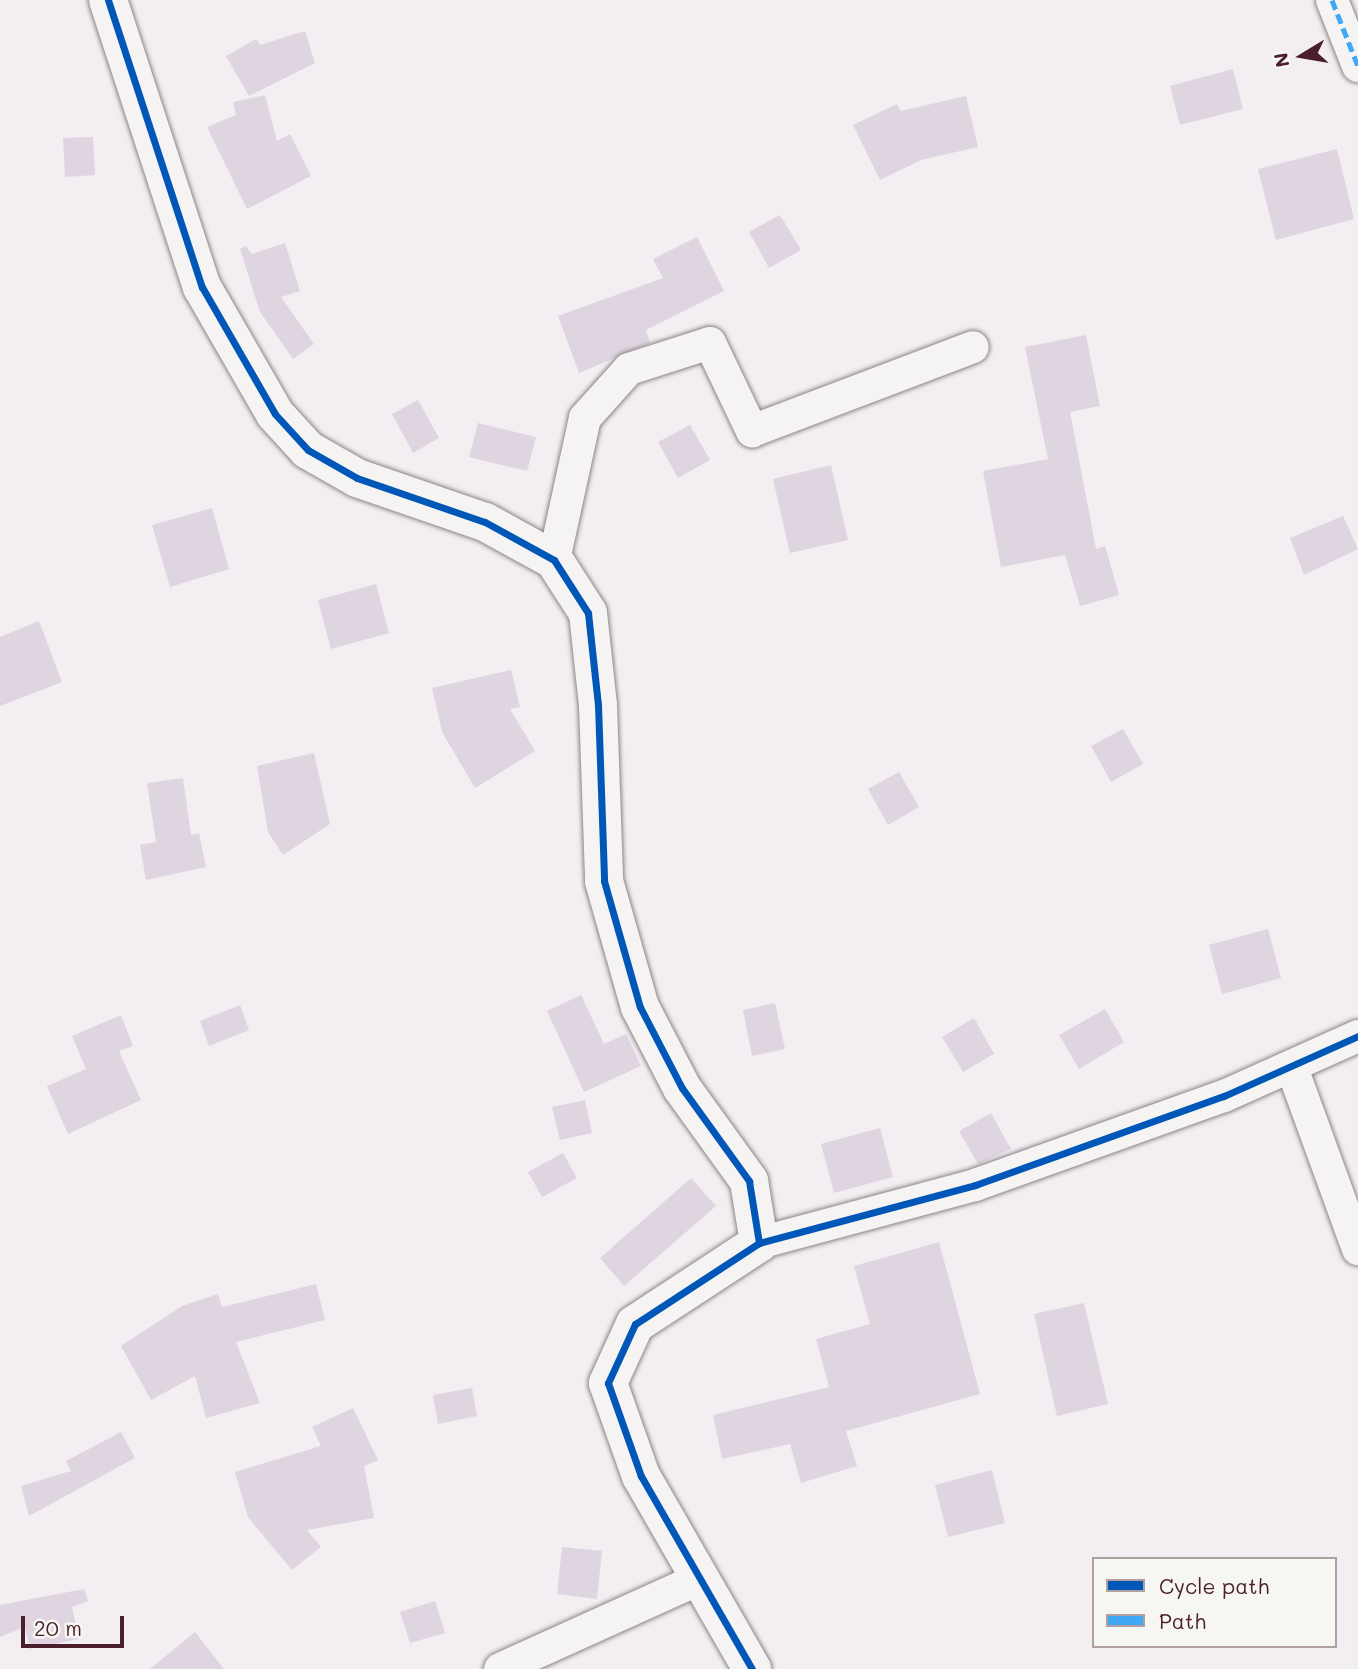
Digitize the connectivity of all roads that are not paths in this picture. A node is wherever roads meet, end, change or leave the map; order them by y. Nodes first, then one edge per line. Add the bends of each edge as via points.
1 (108, 0) edge
2 (1332, 0) edge
3 (1358, 66) edge
4 (973, 347) dead end
5 (554, 560) junction
6 (1358, 1037) edge
7 (1292, 1068) junction
8 (759, 1243) junction
9 (1358, 1249) edge
10 (699, 1579) junction
11 (500, 1669) edge
12 (752, 1669) edge

1 - 5 street via 202,286 275,414 308,450 357,478 485,522
2 - 3 street
4 - 5 street via 752,431 710,343 629,369 585,418
5 - 8 street via 587,614 598,705 604,881 640,1007 682,1088 749,1181
6 - 7 street
7 - 8 street via 975,1185
7 - 9 street
8 - 10 street via 635,1324 608,1383 641,1476
10 - 11 street
10 - 12 street

